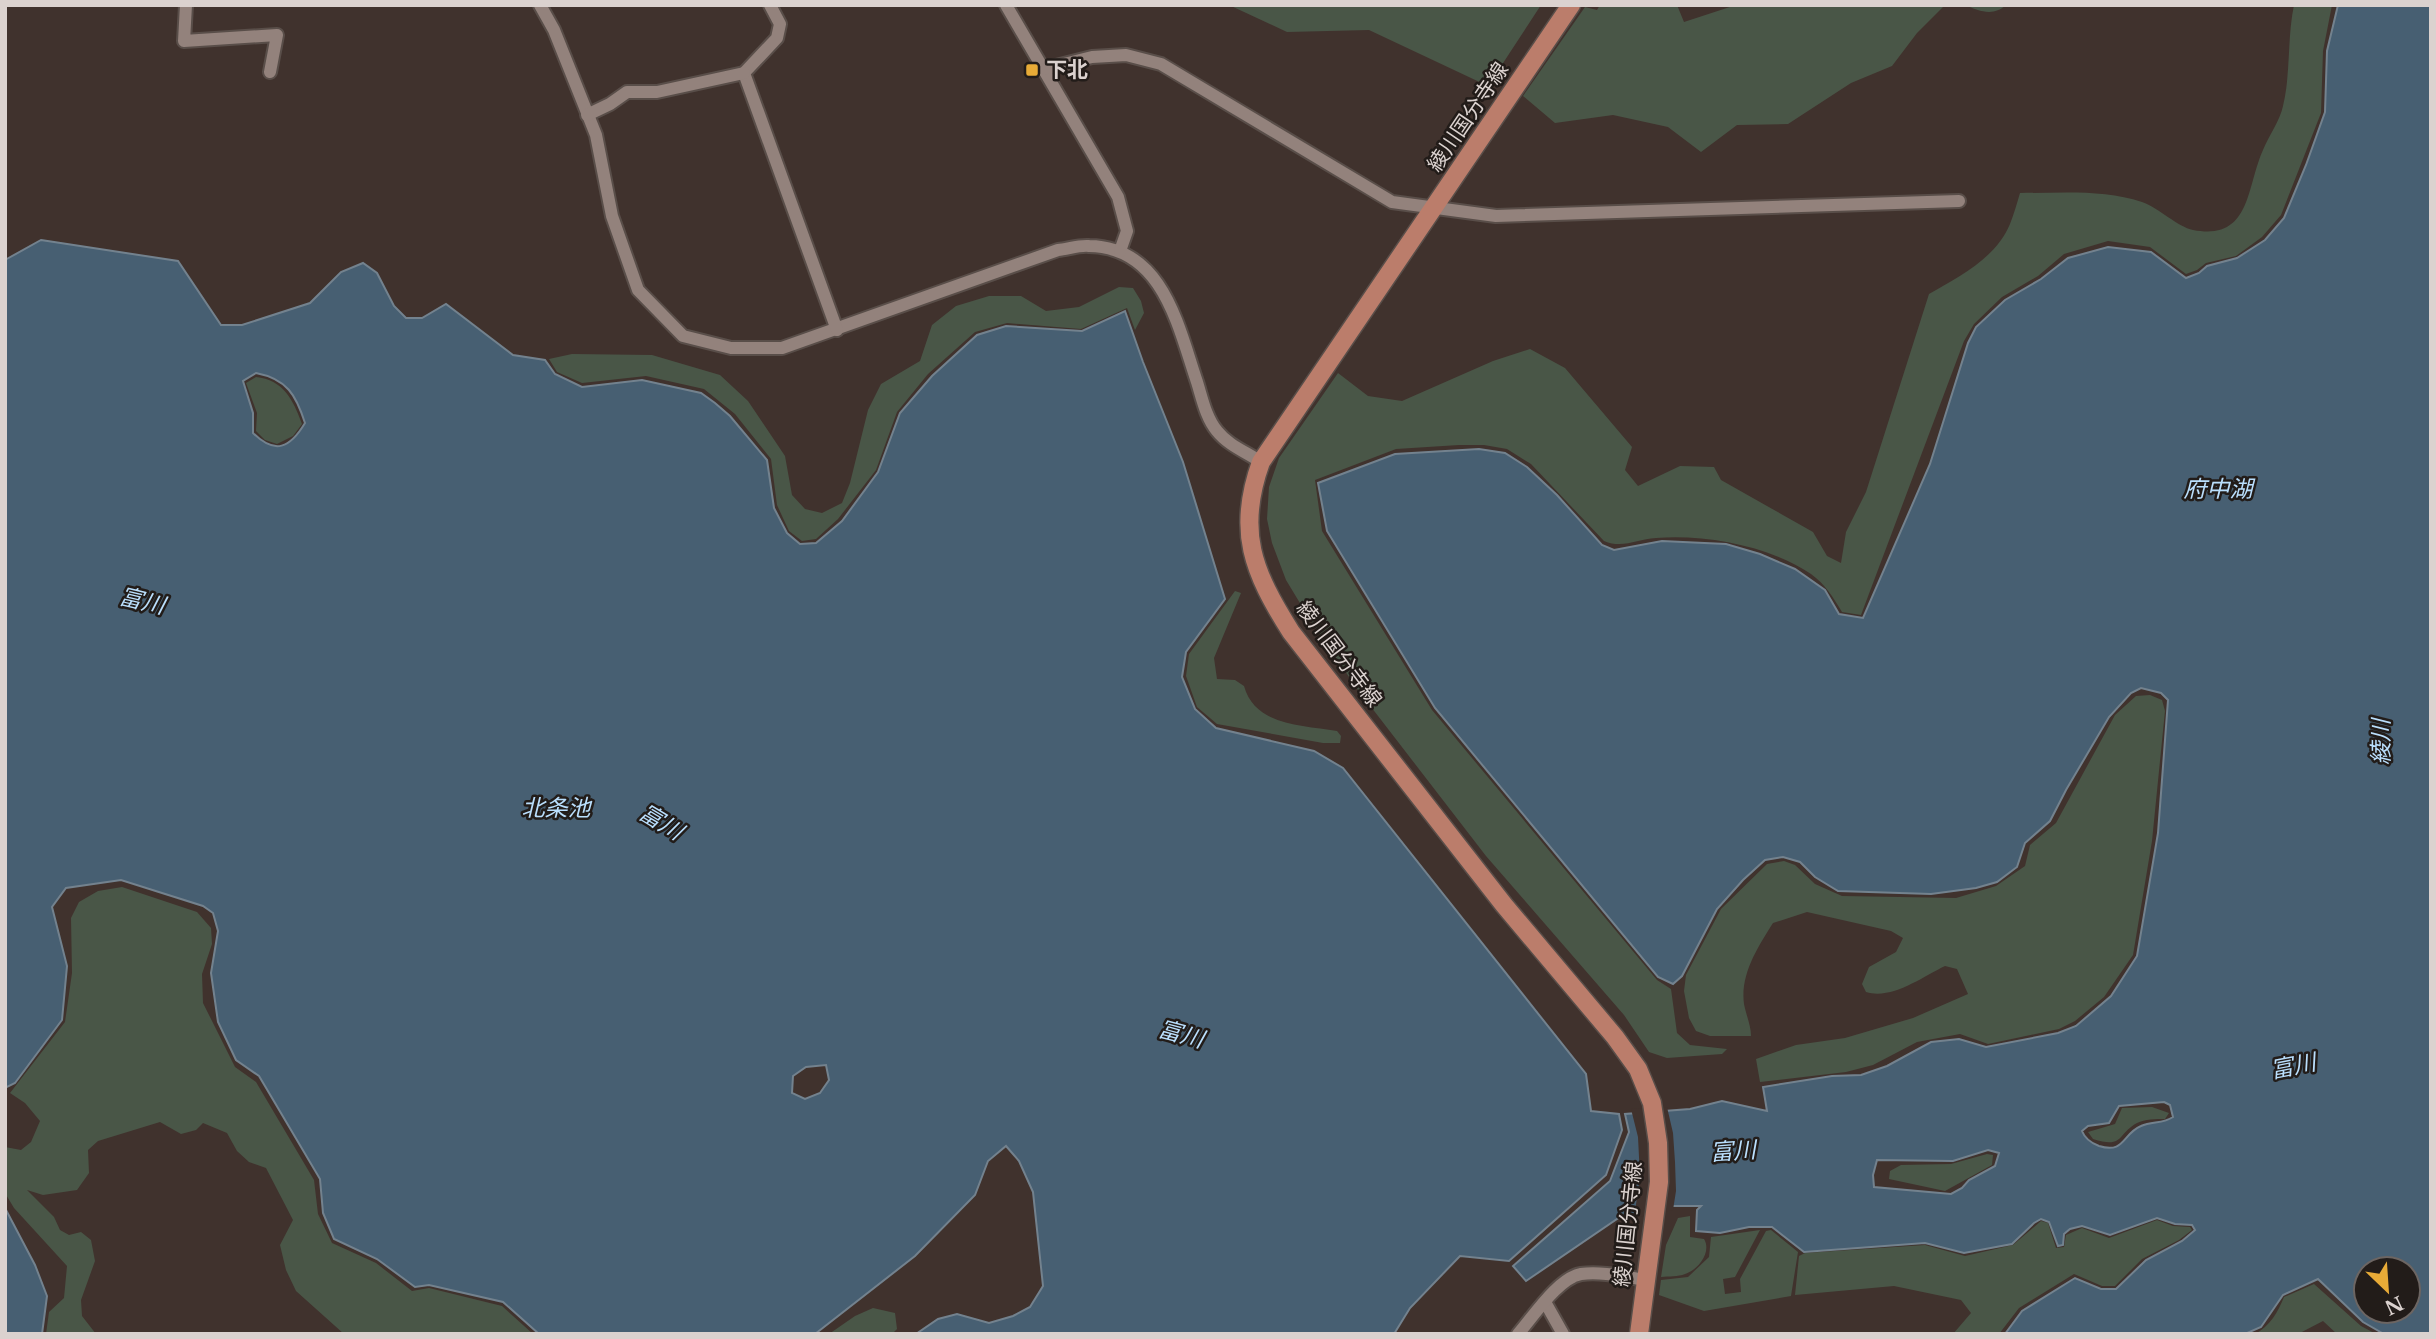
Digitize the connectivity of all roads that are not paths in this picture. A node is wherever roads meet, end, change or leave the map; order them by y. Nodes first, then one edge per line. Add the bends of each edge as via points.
1 (186, 5) edge
2 (540, 5) edge
3 (770, 5) edge
4 (1006, 5) edge
5 (1571, 5) edge
6 (1044, 69) junction
7 (270, 72) dead end
8 (744, 73) junction
9 (587, 115) junction
10 (1959, 201) dead end
11 (1433, 208) junction
12 (1120, 251) junction
13 (837, 330) junction
14 (1261, 462) junction
15 (1646, 1280) junction
16 (1545, 1302) junction
17 (1518, 1334) edge
18 (1563, 1334) edge
19 (1639, 1334) edge

1 - 7 street via 184,41 277,35
2 - 9 street
3 - 8 street via 780,24 777,38
4 - 6 street
5 - 11 main road, 綾川国分寺線
6 - 11 street via 1092,57 1126,55 1161,64 1392,202
6 - 12 street via 1118,197 1127,232
8 - 9 street via 657,92 627,92
8 - 13 street
9 - 13 street via 596,135 612,216 638,290 683,336 731,348 782,348
10 - 11 street via 1496,216
11 - 14 main road, 綾川国分寺線
12 - 13 street via 1090,246 1058,250
12 - 14 street via 1156,279 1174,312 1216,430
14 - 15 main road, 綾川国分寺線 via 1251,489 1250,541 1274,605 1496,894 1638,1069 1652,1103 1658,1143 1659,1182
15 - 16 street via 1579,1275
15 - 19 main road, 綾川国分寺線
16 - 17 street
16 - 18 street

